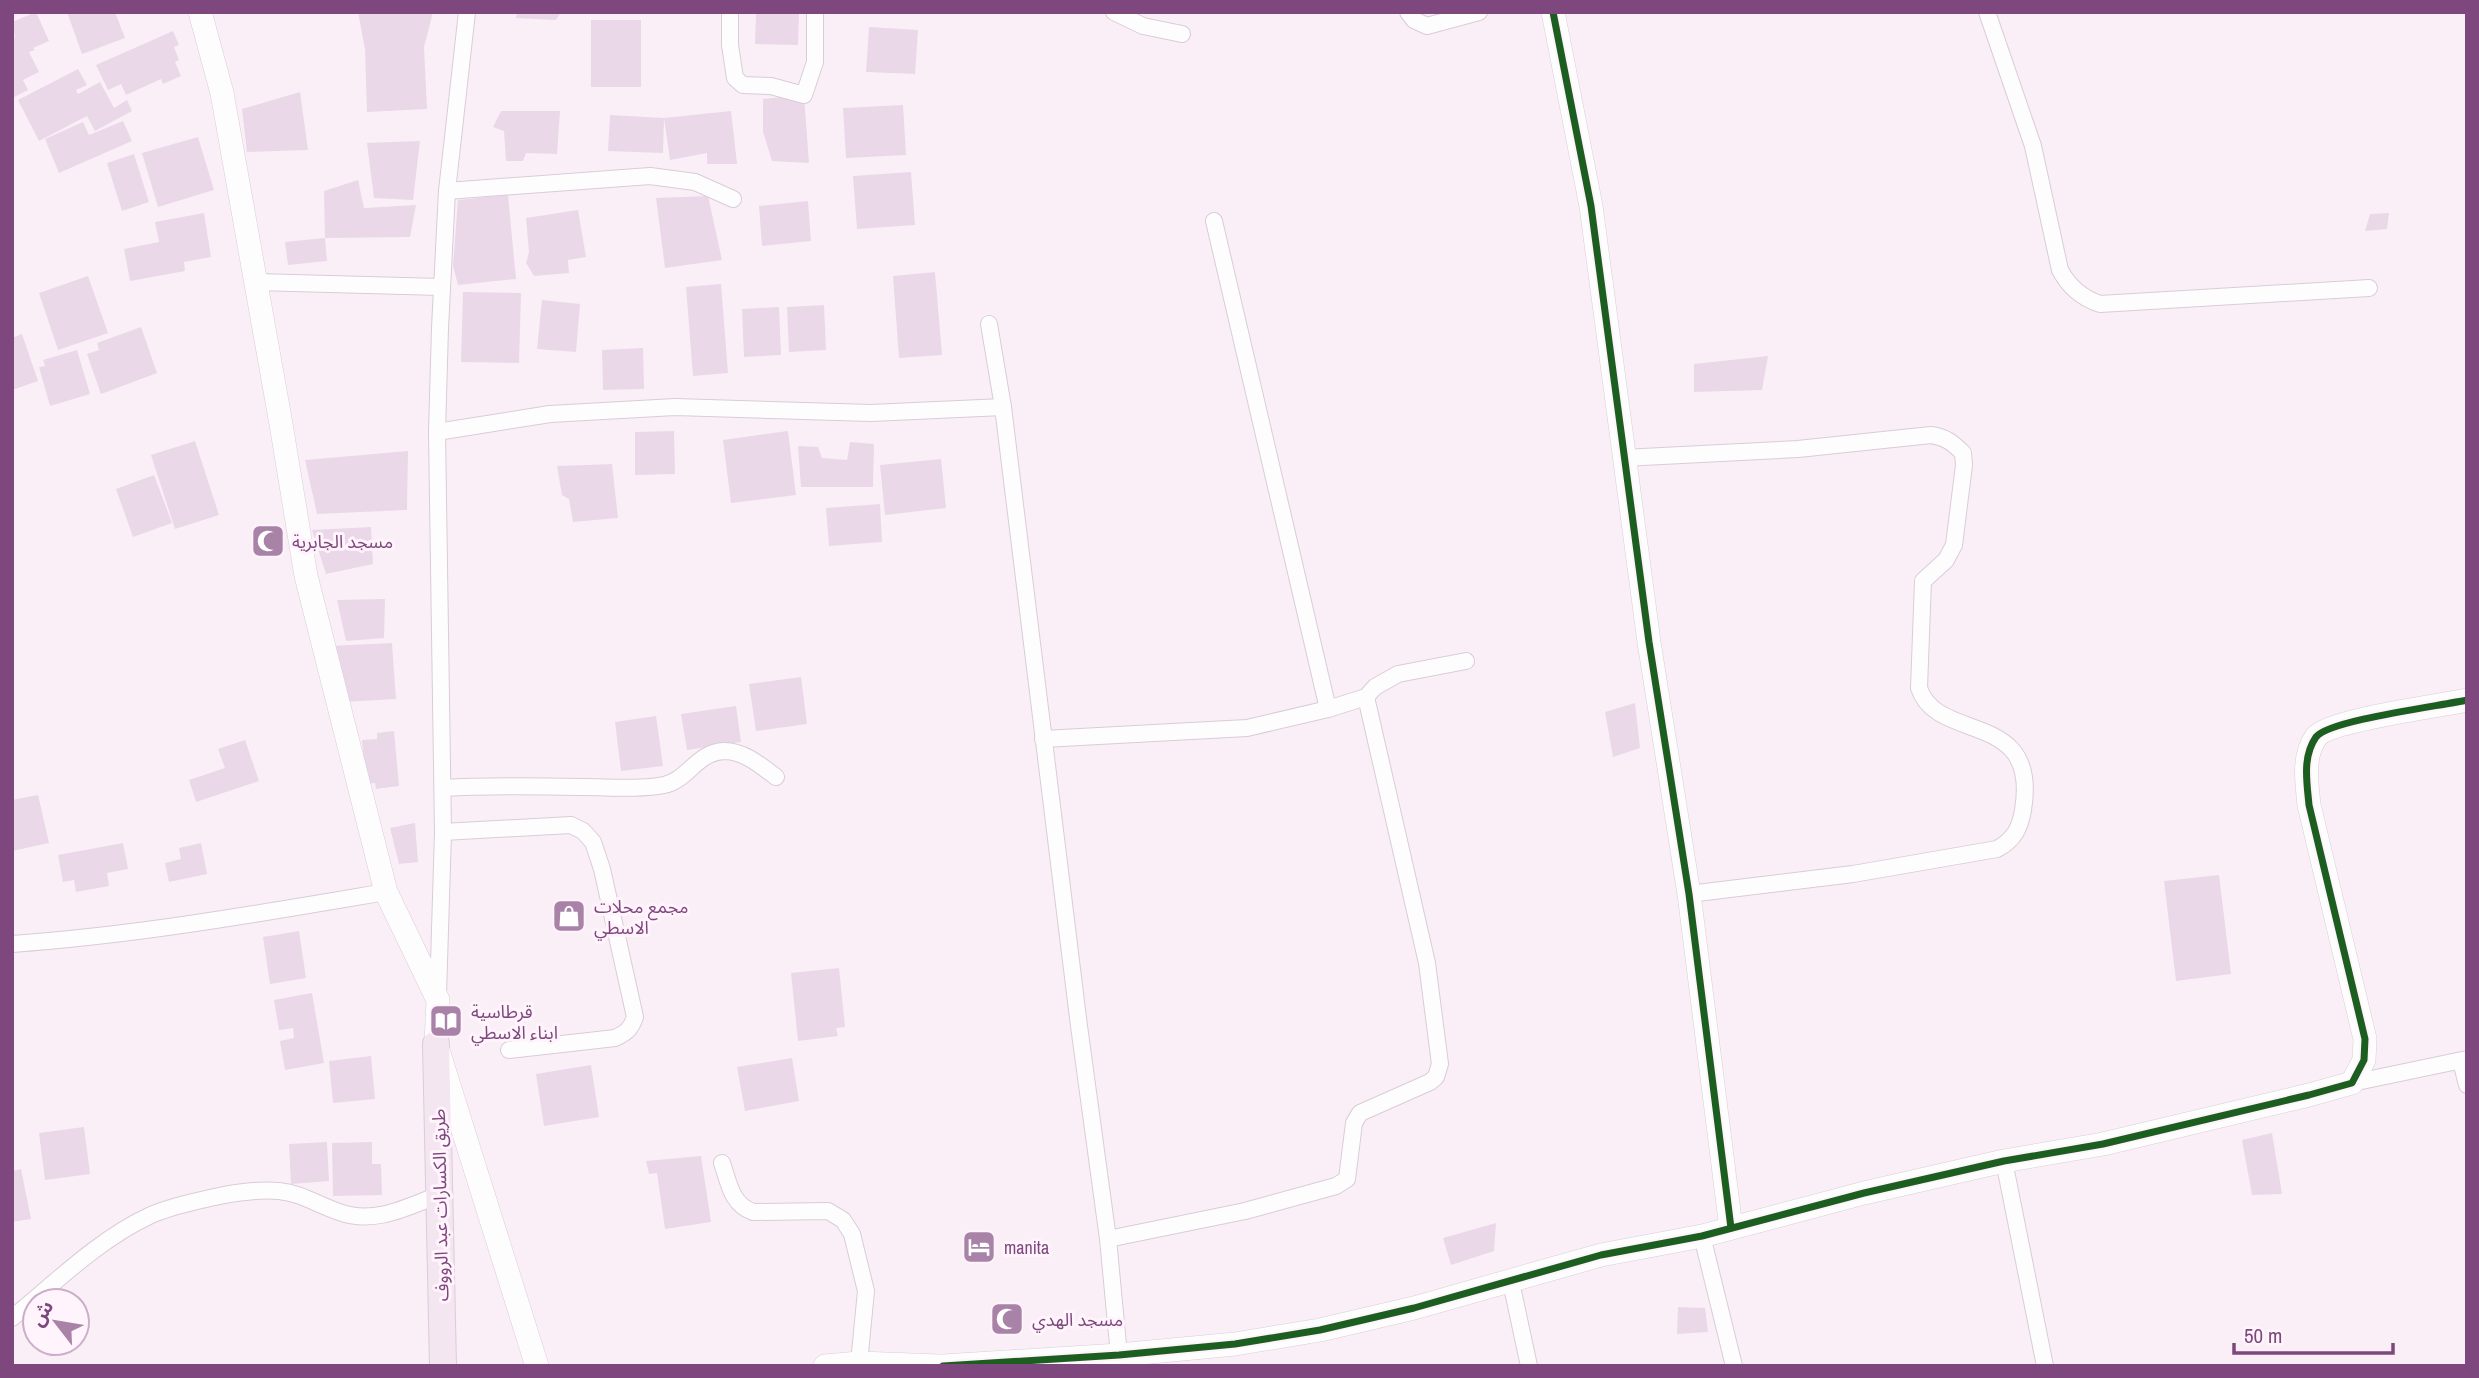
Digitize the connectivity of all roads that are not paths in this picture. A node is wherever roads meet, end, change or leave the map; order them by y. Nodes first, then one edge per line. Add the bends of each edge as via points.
1 (200, 12) edge
2 (467, 12) edge
3 (730, 12) edge
4 (815, 12) edge
5 (1114, 12) edge
6 (1408, 12) edge
7 (1479, 12) edge
8 (1553, 12) edge
9 (1987, 12) edge
10 (1182, 34) dead end
11 (447, 191) junction
12 (733, 199) dead end
13 (1214, 221) dead end
14 (257, 282) junction
15 (441, 287) junction
16 (2369, 288) dead end
17 (989, 324) dead end
18 (1003, 407) junction
19 (437, 432) junction
20 (1623, 458) junction
21 (1466, 661) dead end
22 (1366, 697) junction
23 (2467, 701) edge
24 (1328, 709) junction
25 (1044, 738) junction
26 (776, 777) dead end
27 (443, 788) junction
28 (443, 832) junction
29 (386, 892) junction
30 (1689, 894) junction
31 (12, 944) edge
32 (438, 1000) junction
33 (436, 1044) junction
34 (509, 1050) dead end
35 (2464, 1060) edge
36 (2351, 1083) junction
37 (2467, 1085) edge
38 (2004, 1161) junction
39 (722, 1163) dead end
40 (441, 1194) junction
41 (1731, 1228) junction
42 (1702, 1236) junction
43 (1108, 1239) junction
44 (1511, 1282) junction
45 (12, 1318) edge
46 (1119, 1355) junction
47 (859, 1363) junction
48 (443, 1366) edge
49 (537, 1366) edge
50 (825, 1366) edge
51 (941, 1366) edge
52 (1530, 1366) edge
53 (1734, 1366) edge
54 (2045, 1366) edge

1 - 14 street via 222,93
2 - 11 street
3 - 4 street via 735,78 743,85 804,94 815,62
5 - 10 street via 1143,26
6 - 7 street via 1427,26
8 - 20 street via 1591,206
9 - 16 street via 2034,146 2060,270 2086,299 2100,304
11 - 12 street via 650,176 695,182
11 - 15 street
13 - 24 street
14 - 15 street
14 - 29 street via 306,576
15 - 19 street
17 - 18 street
18 - 19 street via 871,413 675,407 551,414
18 - 25 street
19 - 27 street
20 - 30 street
20 - 30 street via 1944,436 1963,453 1964,465 1954,545 1946,560 1923,581 1919,688 1938,712 2008,746 2023,778 2024,805 2018,829 1997,849 1853,874
21 - 22 street via 1398,674
22 - 24 street
22 - 43 street via 1427,962 1440,1064 1436,1077 1356,1117 1347,1179 1336,1186 1245,1211
23 - 36 street via 2326,729 2317,735 2307,755 2309,805 2365,1039 2364,1060
24 - 25 street via 1247,728
25 - 43 street
26 - 27 street via 739,753 722,751 707,754 667,785
27 - 28 street
28 - 32 street
28 - 34 street via 571,825 589,836 602,869 635,1017 629,1030 614,1038
29 - 31 street via 102,936
29 - 32 street
30 - 41 street
32 - 33 street
33 - 40 main road, طريق الكسارات عبد الرووف
33 - 49 street
35 - 36 street
35 - 37 street
36 - 38 street via 2103,1144
38 - 41 street
38 - 54 street
39 - 47 street via 742,1208 753,1212 828,1211 844,1220 866,1291
40 - 45 street via 376,1218 357,1218 313,1199 279,1191 234,1193 173,1206 101,1246
40 - 48 main road, طريق الكسارات عبد الرووف
41 - 42 street
42 - 44 street via 1601,1255
42 - 53 street
43 - 46 street
44 - 46 street via 1320,1330
44 - 52 street
46 - 51 street
47 - 50 street
47 - 51 street

